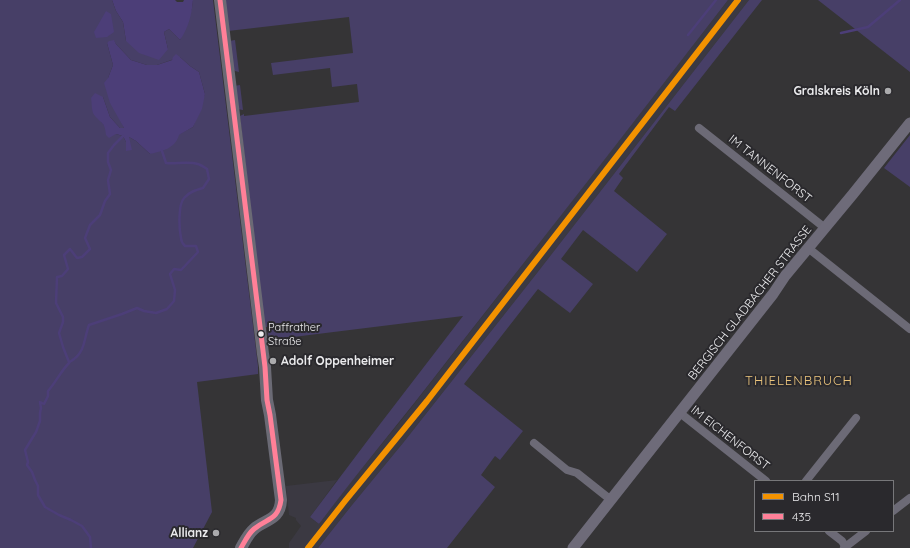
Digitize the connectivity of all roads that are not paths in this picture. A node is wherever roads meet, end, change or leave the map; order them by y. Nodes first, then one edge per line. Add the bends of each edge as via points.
1 (220, 0) edge
2 (910, 123) edge
3 (699, 128) dead end
4 (825, 228) junction
5 (808, 248) junction
6 (910, 329) edge
7 (680, 413) junction
8 (856, 418) dead end
9 (534, 443) dead end
10 (765, 480) edge
11 (807, 480) edge
12 (910, 498) edge
13 (611, 500) junction
14 (894, 510) edge
15 (830, 532) edge
16 (865, 532) edge
17 (241, 548) edge
18 (573, 548) edge
19 (845, 548) edge

1 - 17 main road via 280,500 275,515 252,530
2 - 4 main road, BERGISCH GLADBACHER STRASSE
3 - 4 street, IM TANNENFORST
4 - 5 main road, BERGISCH GLADBACHER STRASSE
5 - 6 street
5 - 7 main road, BERGISCH GLADBACHER STRASSE
7 - 10 street, IM EICHENFORST
7 - 13 main road, BERGISCH GLADBACHER STRASSE
8 - 11 street
9 - 13 street via 567,470 577,473
12 - 14 street
13 - 18 main road, BERGISCH GLADBACHER STRASSE
15 - 19 street via 842,541
16 - 19 street

